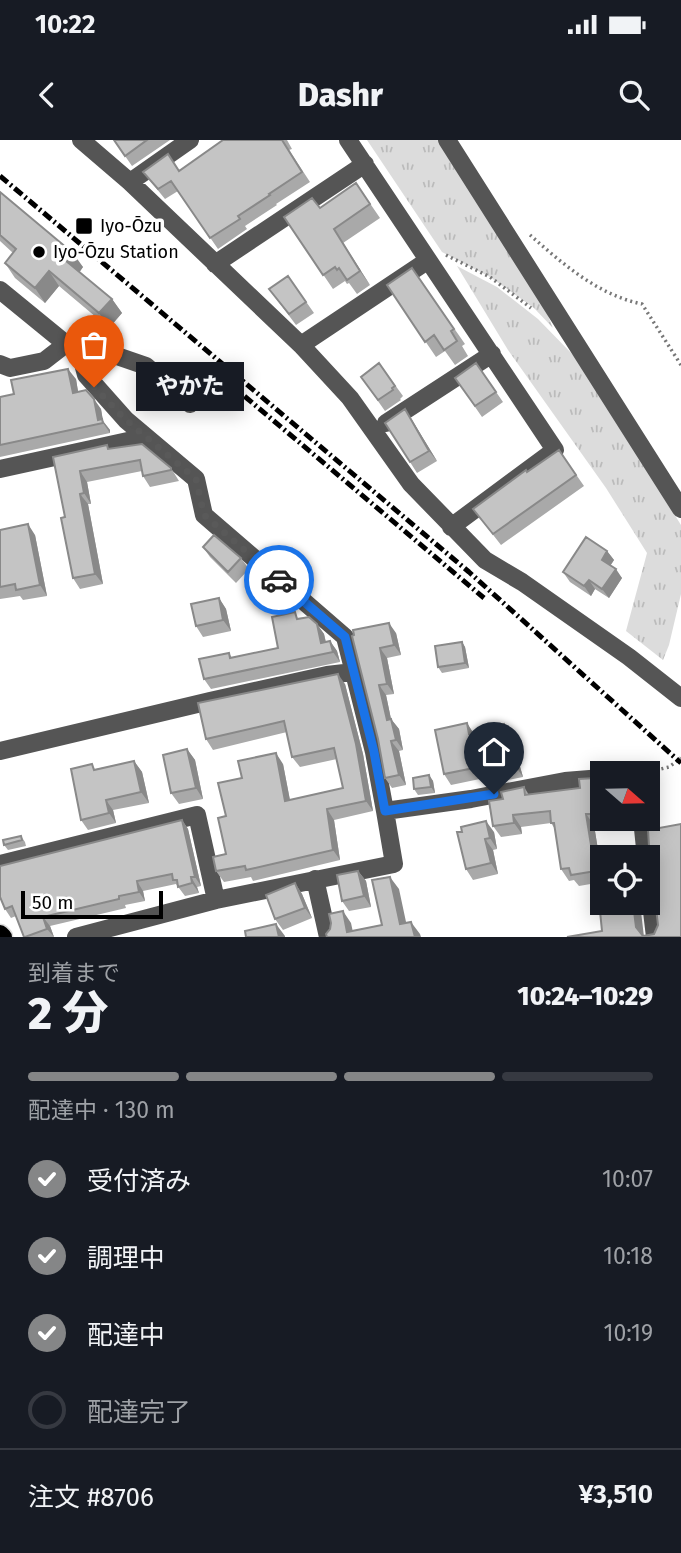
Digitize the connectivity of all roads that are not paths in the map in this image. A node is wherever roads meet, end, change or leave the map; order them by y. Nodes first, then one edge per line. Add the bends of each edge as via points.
1 (81, 140) edge
2 (190, 140) edge
3 (348, 140) edge
4 (447, 140) edge
5 (365, 164) junction
6 (130, 182) junction
7 (423, 254) junction
8 (215, 264) junction
9 (0, 290) edge
10 (73, 342) junction
11 (301, 345) junction
12 (492, 354) junction
13 (0, 364) edge
14 (190, 404) dead end
15 (375, 431) junction
16 (146, 437) junction
17 (0, 469) edge
18 (681, 509) edge
19 (452, 527) junction
20 (353, 672) junction
21 (681, 698) edge
22 (0, 751) edge
23 (590, 779) edge
24 (385, 811) junction
25 (0, 864) edge
26 (315, 879) junction
27 (216, 900) junction
28 (652, 915) edge
29 (76, 937) edge
30 (328, 937) edge
31 (655, 937) edge

1 - 6 street
2 - 6 street
3 - 5 street
4 - 18 street
5 - 7 street
5 - 8 street
6 - 8 street
7 - 11 street
7 - 12 street
8 - 11 street
9 - 10 street
10 - 13 street via 44,362 10,368
10 - 14 street via 91,340 146,366
10 - 16 street via 86,375
11 - 15 street
12 - 15 street
12 - 19 street via 555,450
15 - 19 street via 411,484
16 - 17 street
16 - 20 street via 196,479 204,515 345,637
19 - 21 street via 485,560 544,597
20 - 22 street
20 - 24 street
23 - 24 street
24 - 26 street via 394,864
25 - 27 street via 197,815
26 - 27 street
26 - 30 street
27 - 29 street
28 - 31 street

